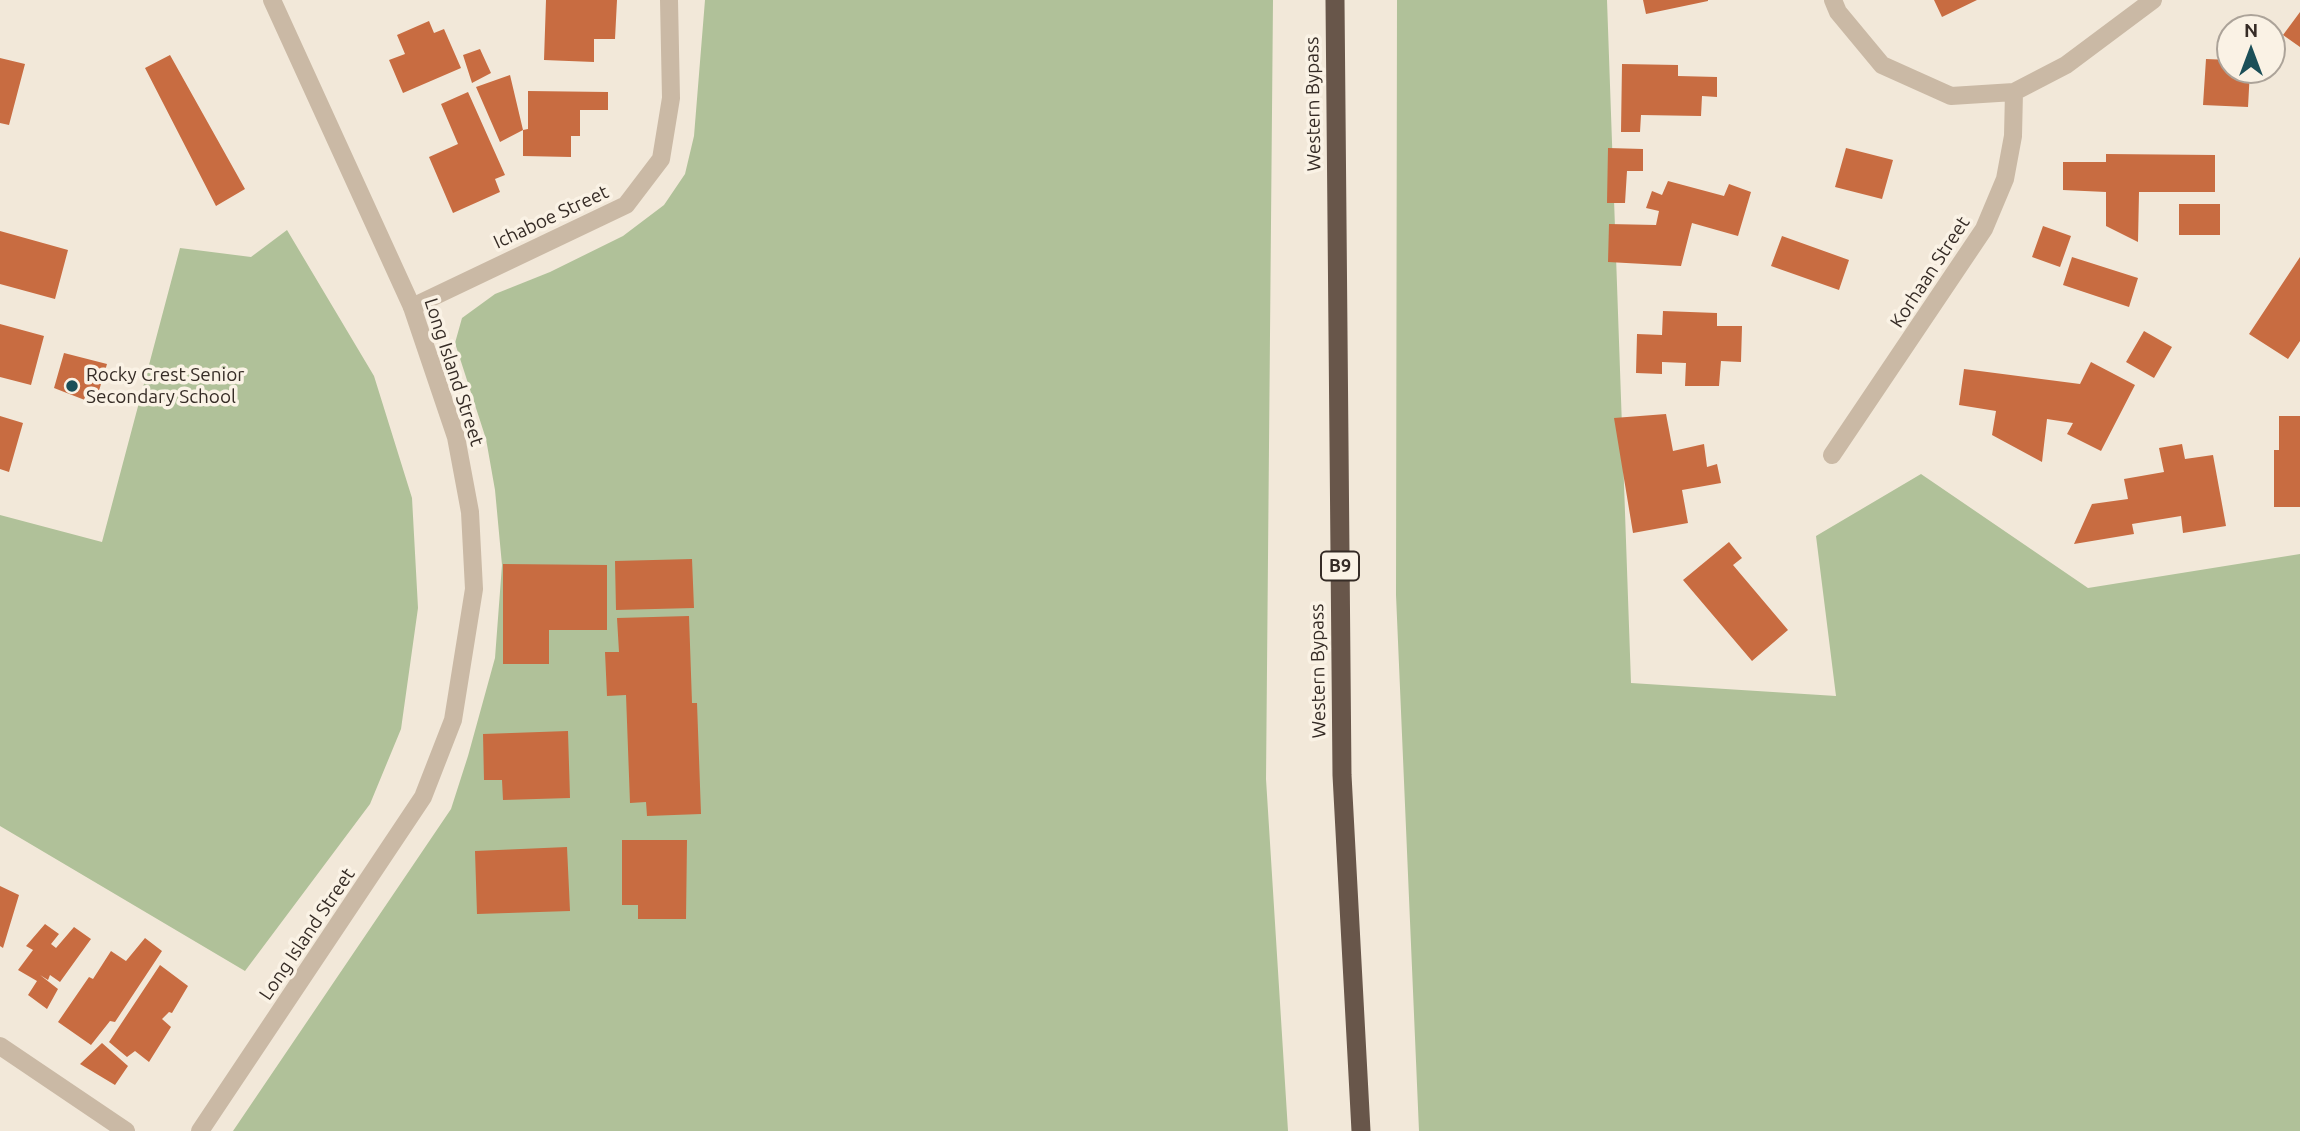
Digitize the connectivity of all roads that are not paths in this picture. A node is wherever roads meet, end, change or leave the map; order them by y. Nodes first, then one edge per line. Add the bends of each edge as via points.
1 (272, 0) edge
2 (669, 0) edge
3 (1335, 0) edge
4 (1833, 0) edge
5 (2153, 0) edge
6 (2014, 92) junction
7 (412, 307) junction
8 (1832, 455) dead end
9 (0, 1046) edge
10 (126, 1131) edge
11 (200, 1131) edge
12 (1361, 1131) edge

1 - 7 street, Long Island Street
2 - 7 street, Ichaboe Street via 671,97 662,159 626,205
3 - 12 highway, Western Bypass / B9 via 1342,775
4 - 6 street via 1882,65 1951,96
5 - 6 street via 2066,65
6 - 8 street, Korhaan Street via 2013,136 2005,179 1984,229
7 - 11 street, Long Island Street via 456,437 470,512 474,589 453,720 423,797
9 - 10 street

